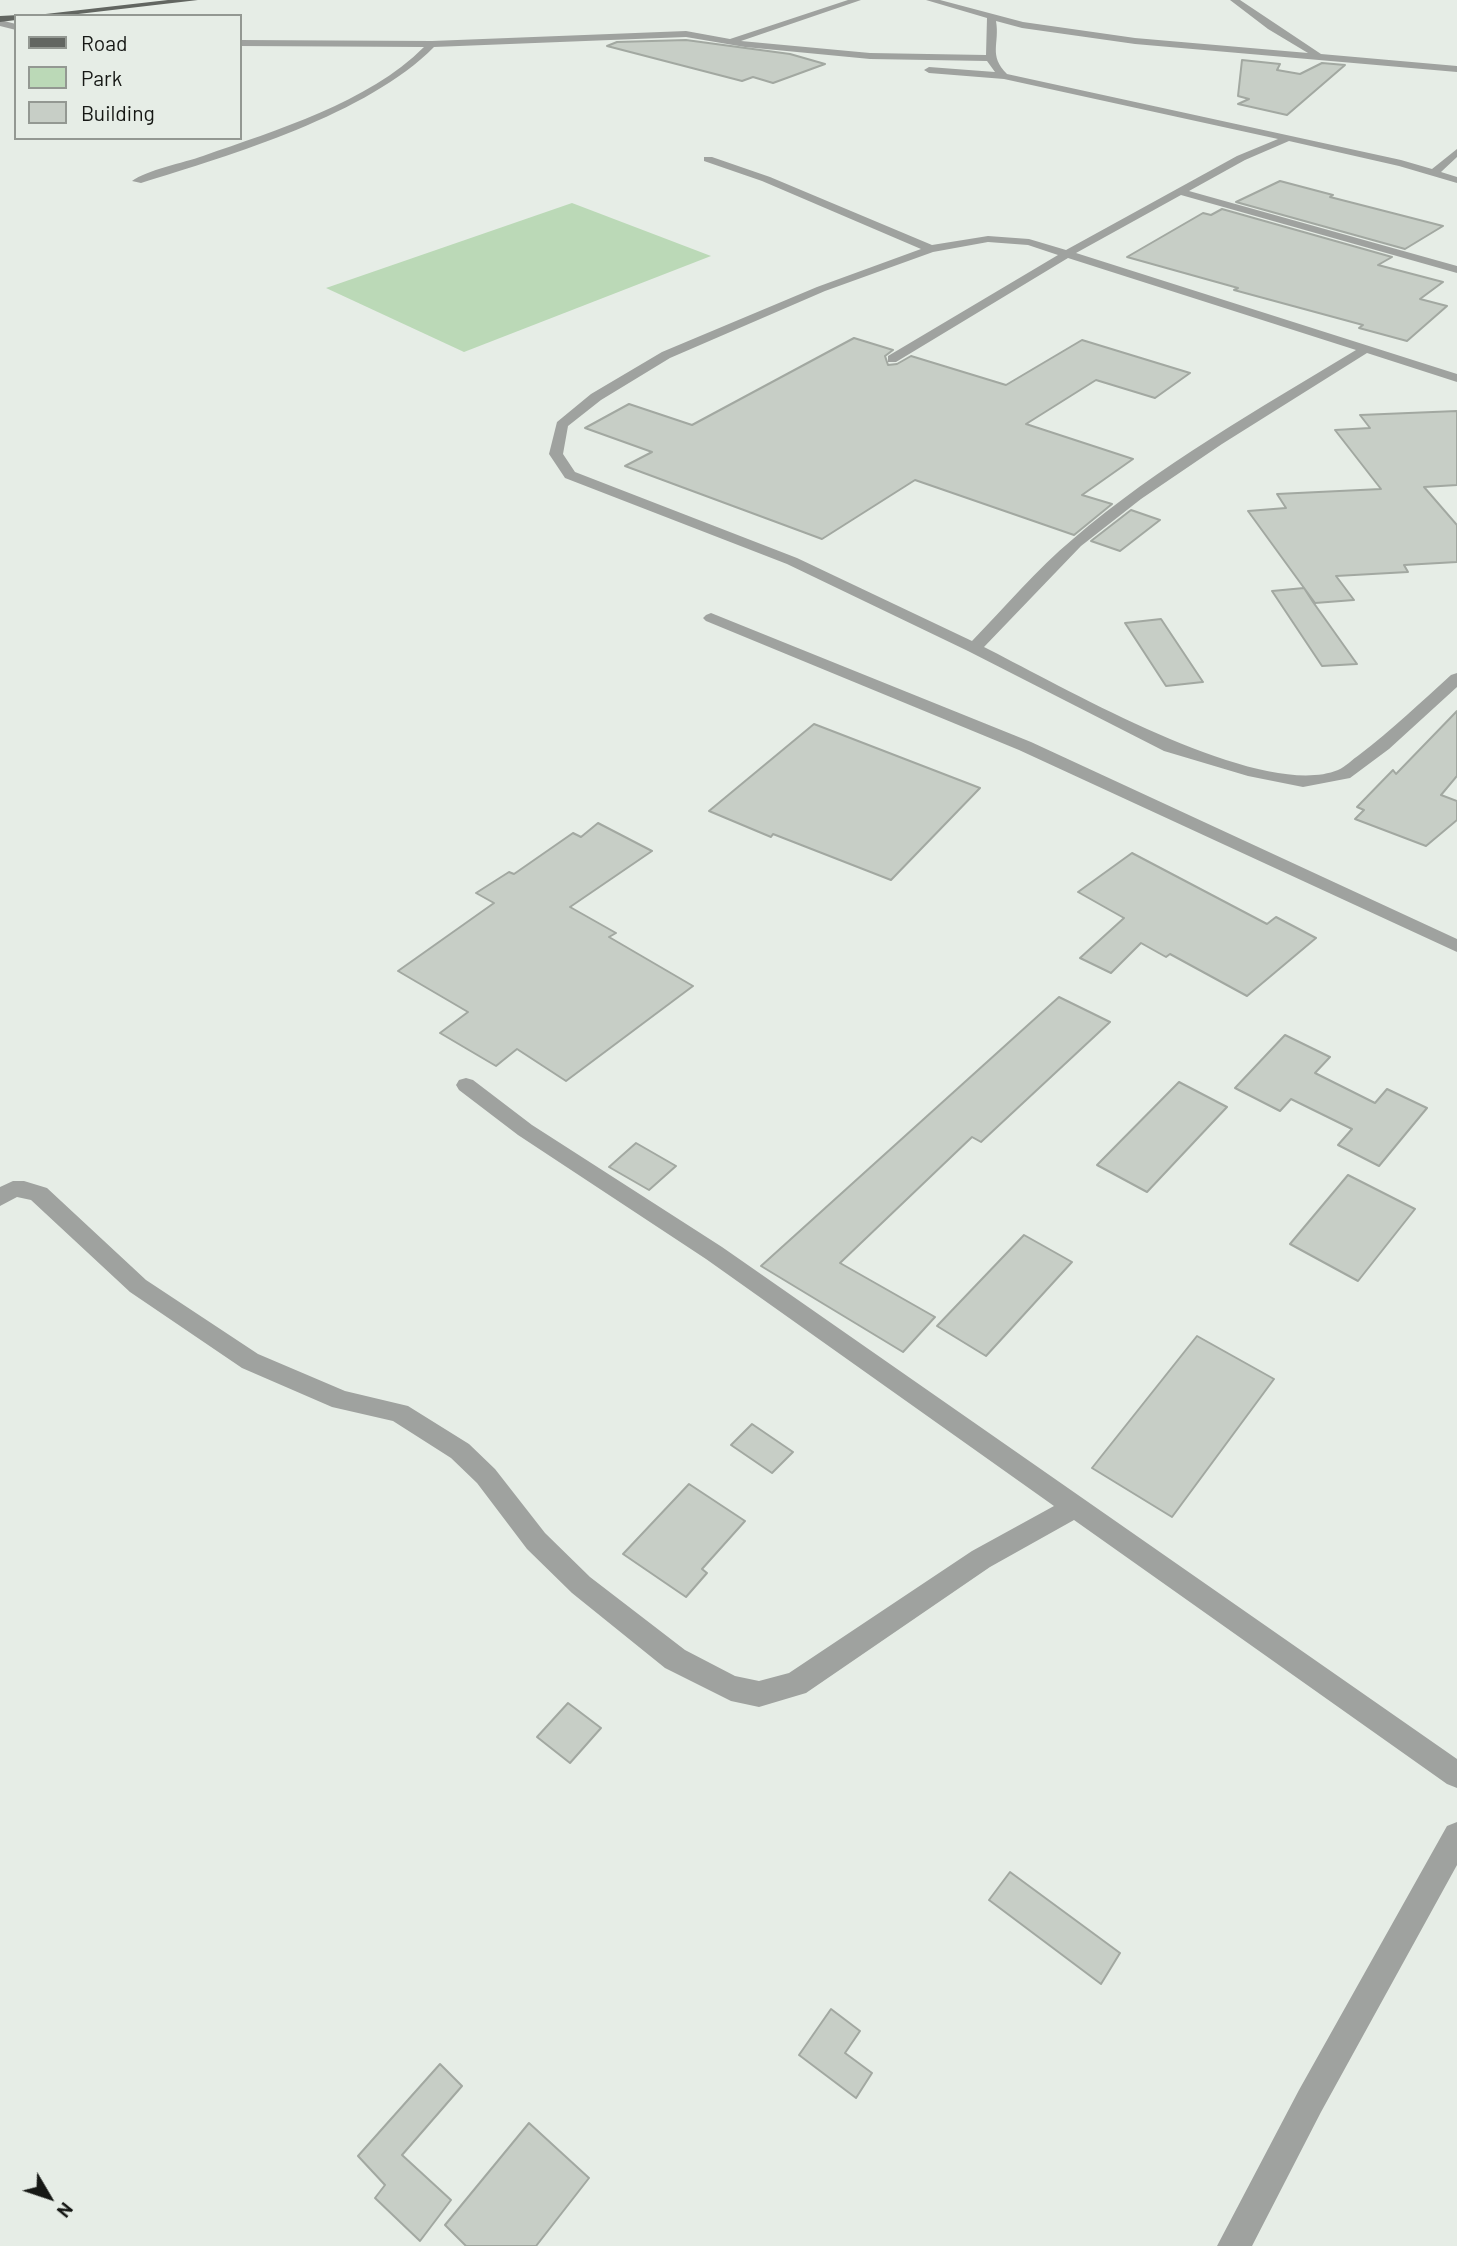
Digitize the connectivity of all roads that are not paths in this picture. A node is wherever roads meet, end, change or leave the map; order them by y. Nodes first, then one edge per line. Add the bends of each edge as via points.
1 (194, 0) edge
2 (857, 0) edge
3 (930, 0) edge
4 (1234, 0) edge
5 (52, 14) edge
6 (991, 16) junction
7 (729, 42) junction
8 (242, 43) edge
9 (432, 44) junction
10 (870, 56) junction
11 (989, 58) junction
12 (1324, 59) junction
13 (1457, 69) edge
14 (1004, 76) junction
15 (1285, 140) junction
16 (1457, 152) edge
17 (708, 159) dead end
18 (1434, 173) junction
19 (1457, 180) edge
20 (137, 181) dead end
21 (1182, 192) junction
22 (931, 249) junction
23 (1067, 254) junction
24 (1457, 270) edge
25 (1364, 350) junction
26 (892, 359) dead end
27 (1457, 378) edge
28 (711, 618) dead end
29 (974, 648) junction
30 (1457, 678) edge
31 (1457, 946) edge
32 (466, 1085) dead end
33 (0, 1198) edge
34 (1076, 1507) junction
35 (1457, 1775) edge
36 (1457, 1836) edge
37 (1234, 2246) edge

1 - 5 main road
2 - 7 street
3 - 6 street
4 - 12 street
6 - 11 street via 994,29
6 - 12 street via 1135,41
7 - 9 street via 686,34
7 - 10 street
8 - 9 street
9 - 20 street via 417,61 371,92 210,158
10 - 11 street
10 - 14 street via 924,70
11 - 14 street
12 - 13 street
14 - 15 street
15 - 18 street
15 - 21 street via 1241,158
16 - 18 street
17 - 22 street
18 - 19 street
21 - 23 street
21 - 24 street
22 - 23 street via 1011,239
22 - 29 street via 821,289 666,355 596,397 562,425 556,454 570,475 792,561
23 - 25 street
23 - 26 street
25 - 27 street
25 - 29 street via 1136,496 1076,543
28 - 31 street via 1026,746
29 - 30 street via 1170,747 1303,782 1344,774
32 - 34 street
33 - 34 street via 13,1189 39,1194 138,1286 250,1361 341,1400 399,1413 460,1451 486,1476 536,1541 581,1585 675,1660 731,1688 759,1694 796,1684 1024,1532
34 - 35 street
36 - 37 street

